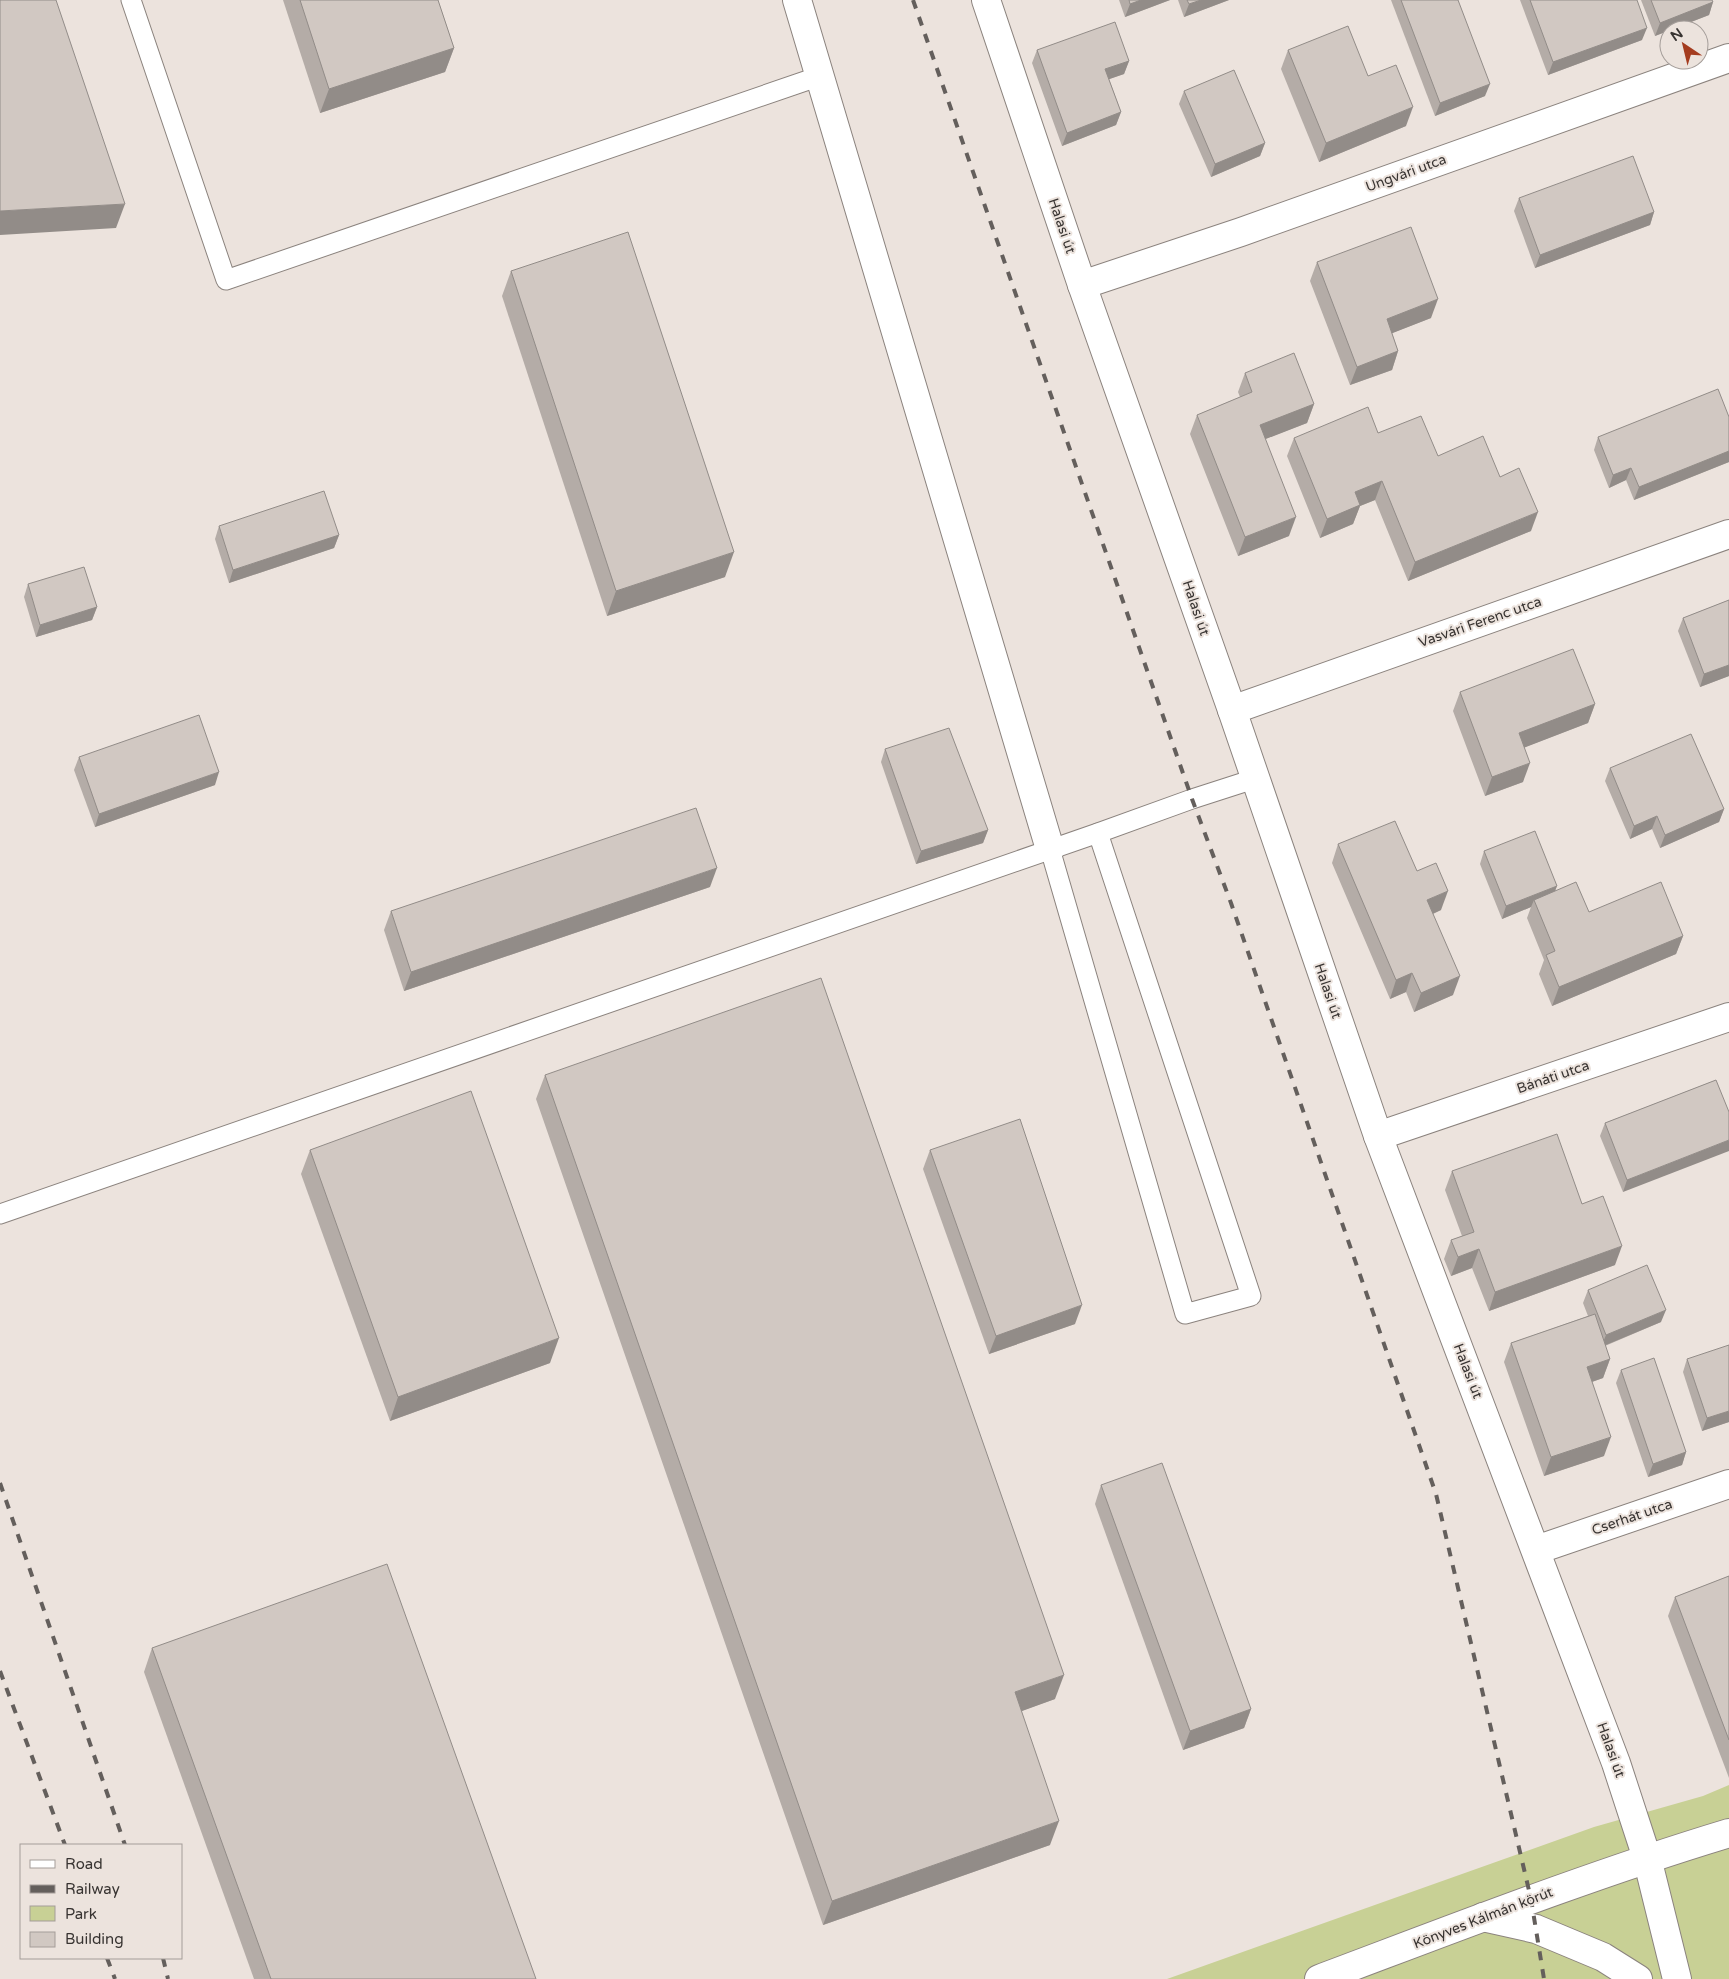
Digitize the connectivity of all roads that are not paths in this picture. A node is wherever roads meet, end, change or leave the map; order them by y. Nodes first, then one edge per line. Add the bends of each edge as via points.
1 (131, 0) edge
2 (797, 0) edge
3 (986, 0) edge
4 (1729, 58) edge
5 (820, 76) junction
6 (1082, 285) junction
7 (1729, 534) edge
8 (1232, 710) junction
9 (1254, 779) junction
10 (1098, 834) junction
11 (1050, 849) junction
12 (1729, 1017) edge
13 (1378, 1136) junction
14 (0, 1214) edge
15 (1729, 1484) edge
16 (1536, 1550) junction
17 (1729, 1834) edge
18 (1647, 1858) junction
19 (1483, 1917) junction
20 (1319, 1979) edge
21 (1638, 1979) edge
22 (1677, 1979) edge

1 - 5 lane via 226,280
2 - 5 street
3 - 6 street, Halasi út
4 - 6 street, Ungvári utca
5 - 11 street
6 - 8 street, Halasi út
7 - 8 street, Vasvári Ferenc utca
8 - 9 street, Halasi út
9 - 10 lane
9 - 13 street, Halasi út
10 - 11 lane
10 - 11 lane via 1251,1296 1185,1314
11 - 14 lane
12 - 13 street, Bánáti utca
13 - 16 street, Halasi út
15 - 16 street, Cserhát utca
16 - 18 street, Halasi út via 1616,1763
17 - 18 street, Könyves Kálmán körút
18 - 19 street, Könyves Kálmán körút
18 - 22 street, Halasi út
19 - 20 street, Könyves Kálmán körút
19 - 21 street via 1536,1929 1603,1957

